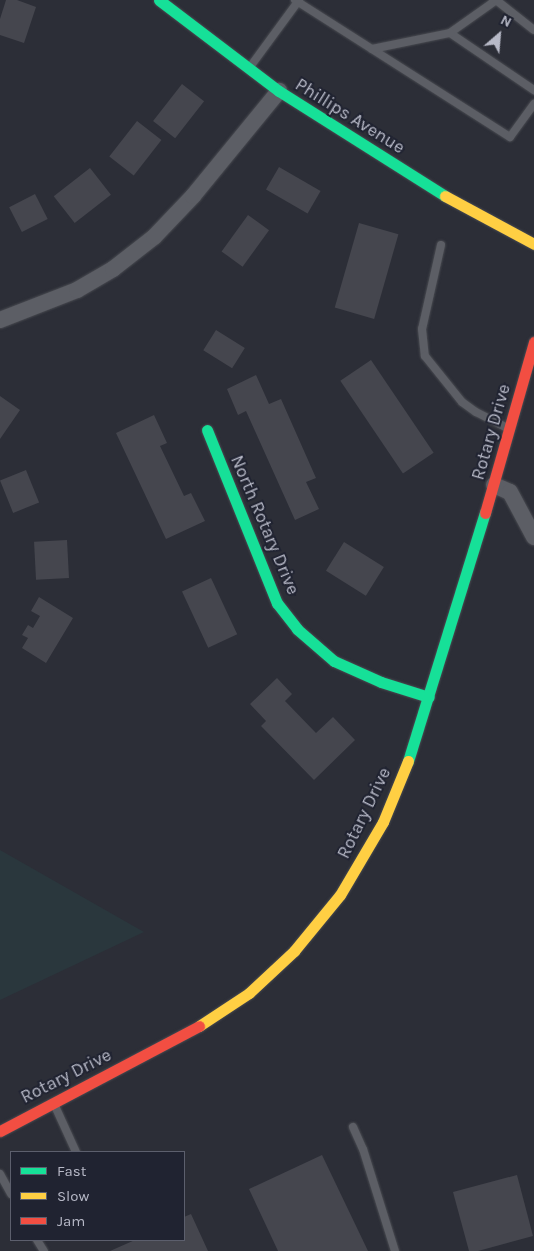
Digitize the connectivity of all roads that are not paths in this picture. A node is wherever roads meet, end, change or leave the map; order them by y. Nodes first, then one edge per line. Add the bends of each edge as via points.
1 (159, 0) edge
2 (494, 0) edge
3 (297, 1) edge
4 (534, 30) edge
5 (450, 33) junction
6 (372, 49) junction
7 (249, 68) junction
8 (534, 90) edge
9 (279, 91) junction
10 (534, 104) edge
11 (534, 244) edge
12 (441, 245) dead end
13 (0, 320) edge
14 (534, 342) edge
15 (510, 429) junction
16 (207, 430) dead end
17 (494, 485) junction
18 (534, 537) edge
19 (429, 697) junction
20 (53, 1102) junction
21 (353, 1127) dead end
22 (0, 1131) edge
23 (76, 1151) edge
24 (0, 1174) edge
25 (10, 1192) edge
26 (394, 1251) edge

1 - 7 street, Phillips Avenue
2 - 4 lane
2 - 5 lane
3 - 6 lane
3 - 7 lane
5 - 6 lane
5 - 8 lane
6 - 10 lane via 510,137
7 - 9 street, Phillips Avenue
9 - 11 street, Phillips Avenue via 450,199
9 - 13 street via 193,196 154,236 113,269 77,290
12 - 15 lane via 422,329 425,356 462,402
14 - 15 street, Rotary Drive
15 - 17 street, Rotary Drive
16 - 19 street, North Rotary Drive via 277,603 297,629 334,661 381,682
17 - 18 street via 510,492
17 - 19 street, Rotary Drive
19 - 20 street, Rotary Drive via 412,752 383,822 340,895 294,951 250,993 212,1019
20 - 22 street, Rotary Drive
20 - 23 lane
21 - 26 lane via 363,1149
24 - 25 lane

